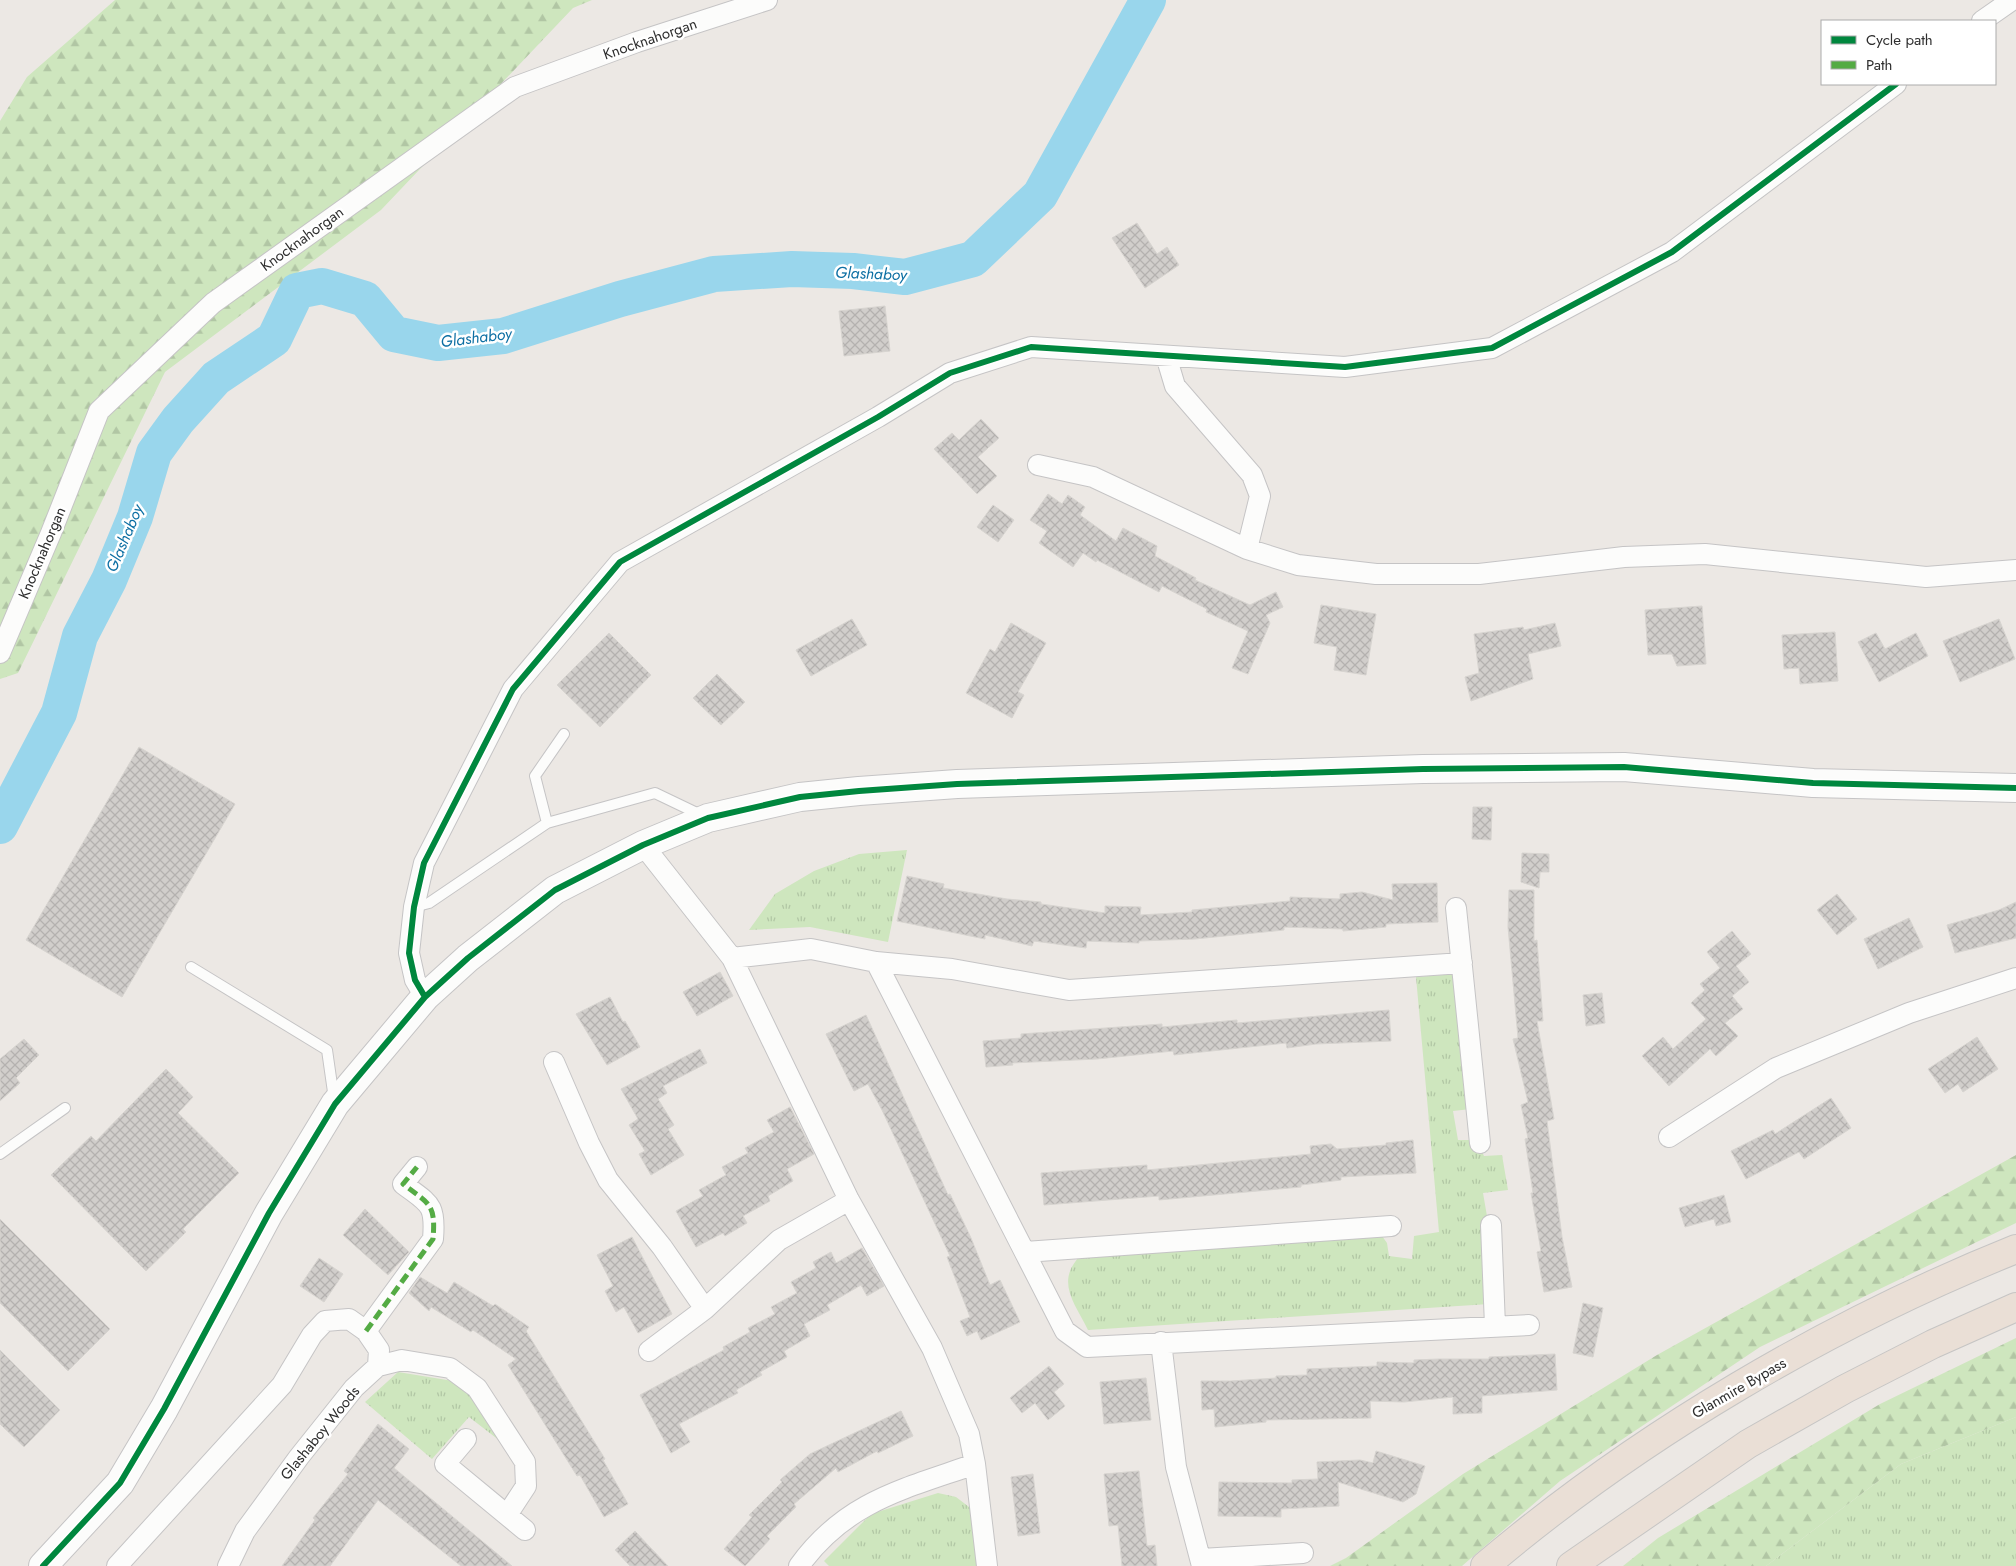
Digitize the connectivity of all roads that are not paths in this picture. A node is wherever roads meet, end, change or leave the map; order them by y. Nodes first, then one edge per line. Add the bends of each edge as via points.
1 (767, 0) edge
2 (2012, 0) edge
3 (1983, 20) edge
4 (1895, 85) edge
5 (1166, 356) junction
6 (1038, 465) dead end
7 (1247, 549) junction
8 (2016, 570) edge
9 (0, 652) edge
10 (564, 734) dead end
11 (2016, 788) edge
12 (708, 818) junction
13 (547, 823) junction
14 (643, 845) junction
15 (414, 907) junction
16 (1456, 908) dead end
17 (732, 958) junction
18 (876, 962) junction
19 (1462, 963) junction
20 (191, 967) dead end
21 (2016, 978) edge
22 (425, 997) junction
23 (554, 1062) dead end
24 (335, 1104) junction
25 (65, 1108) dead end
26 (1669, 1137) dead end
27 (1480, 1143) dead end
28 (0, 1154) edge
29 (417, 1167) dead end
30 (849, 1200) junction
31 (1491, 1225) dead end
32 (1391, 1226) dead end
33 (2016, 1249) edge
34 (1025, 1252) junction
35 (2016, 1307) edge
36 (705, 1309) junction
37 (1529, 1325) dead end
38 (1495, 1326) junction
39 (366, 1331) junction
40 (1161, 1342) junction
41 (649, 1351) dead end
42 (378, 1366) junction
43 (466, 1440) dead end
44 (975, 1464) junction
45 (507, 1515) junction
46 (525, 1530) dead end
47 (1303, 1553) dead end
48 (1201, 1562) edge
49 (43, 1566) edge
50 (117, 1566) edge
51 (228, 1566) edge
52 (799, 1566) edge
53 (987, 1566) edge
54 (1485, 1566) edge
55 (1571, 1566) edge

1 - 9 street, Knocknahorgan via 637,42 515,87 213,303 99,411 52,533
2 - 3 street
4 - 5 street via 1672,252 1492,348 1345,367
5 - 7 street via 1175,386 1252,475 1260,496
5 - 15 street via 1031,347 950,373 620,562 513,689 424,863
6 - 7 street via 1093,477
7 - 8 street via 1298,566 1376,574 1479,574 1624,557 1705,554 1926,577
10 - 13 lane via 535,776
11 - 12 main road via 1813,783 1624,767 1423,768 859,790 800,797
12 - 13 lane via 654,793
12 - 14 main road
13 - 15 lane via 429,903
14 - 17 street
14 - 22 main road via 555,890 468,958
15 - 22 street via 409,953 415,980
16 - 19 street
17 - 18 street via 811,949
17 - 30 street
18 - 19 street via 952,969 1069,990
18 - 34 street
19 - 27 street
20 - 24 lane via 327,1050
21 - 26 street via 1895,1018 1776,1068
22 - 24 main road
23 - 36 street via 608,1180 662,1247
24 - 49 main road via 269,1214 164,1410 120,1482
25 - 28 lane
29 - 39 street via 403,1184 431,1206 435,1221 433,1239
30 - 36 street via 779,1240
30 - 44 street via 932,1348 969,1434
31 - 38 street
32 - 34 street
33 - 54 highway, Glanmire Bypass via 1867,1316 1680,1423 1592,1483
34 - 40 street via 1065,1331 1087,1347
35 - 55 highway via 1872,1376 1748,1444
36 - 41 street
37 - 38 street
38 - 40 street
39 - 42 street via 379,1350
39 - 50 street via 350,1318 325,1321 312,1335 282,1385
40 - 48 street via 1176,1467
42 - 45 street, Glashaboy Woods via 402,1360 450,1368 477,1388 525,1462 526,1486
42 - 51 street, Glashaboy Woods via 354,1388 299,1457 246,1531
43 - 45 street via 445,1464
44 - 52 street via 885,1495 854,1512 811,1549
44 - 53 street
45 - 46 street
47 - 48 street

